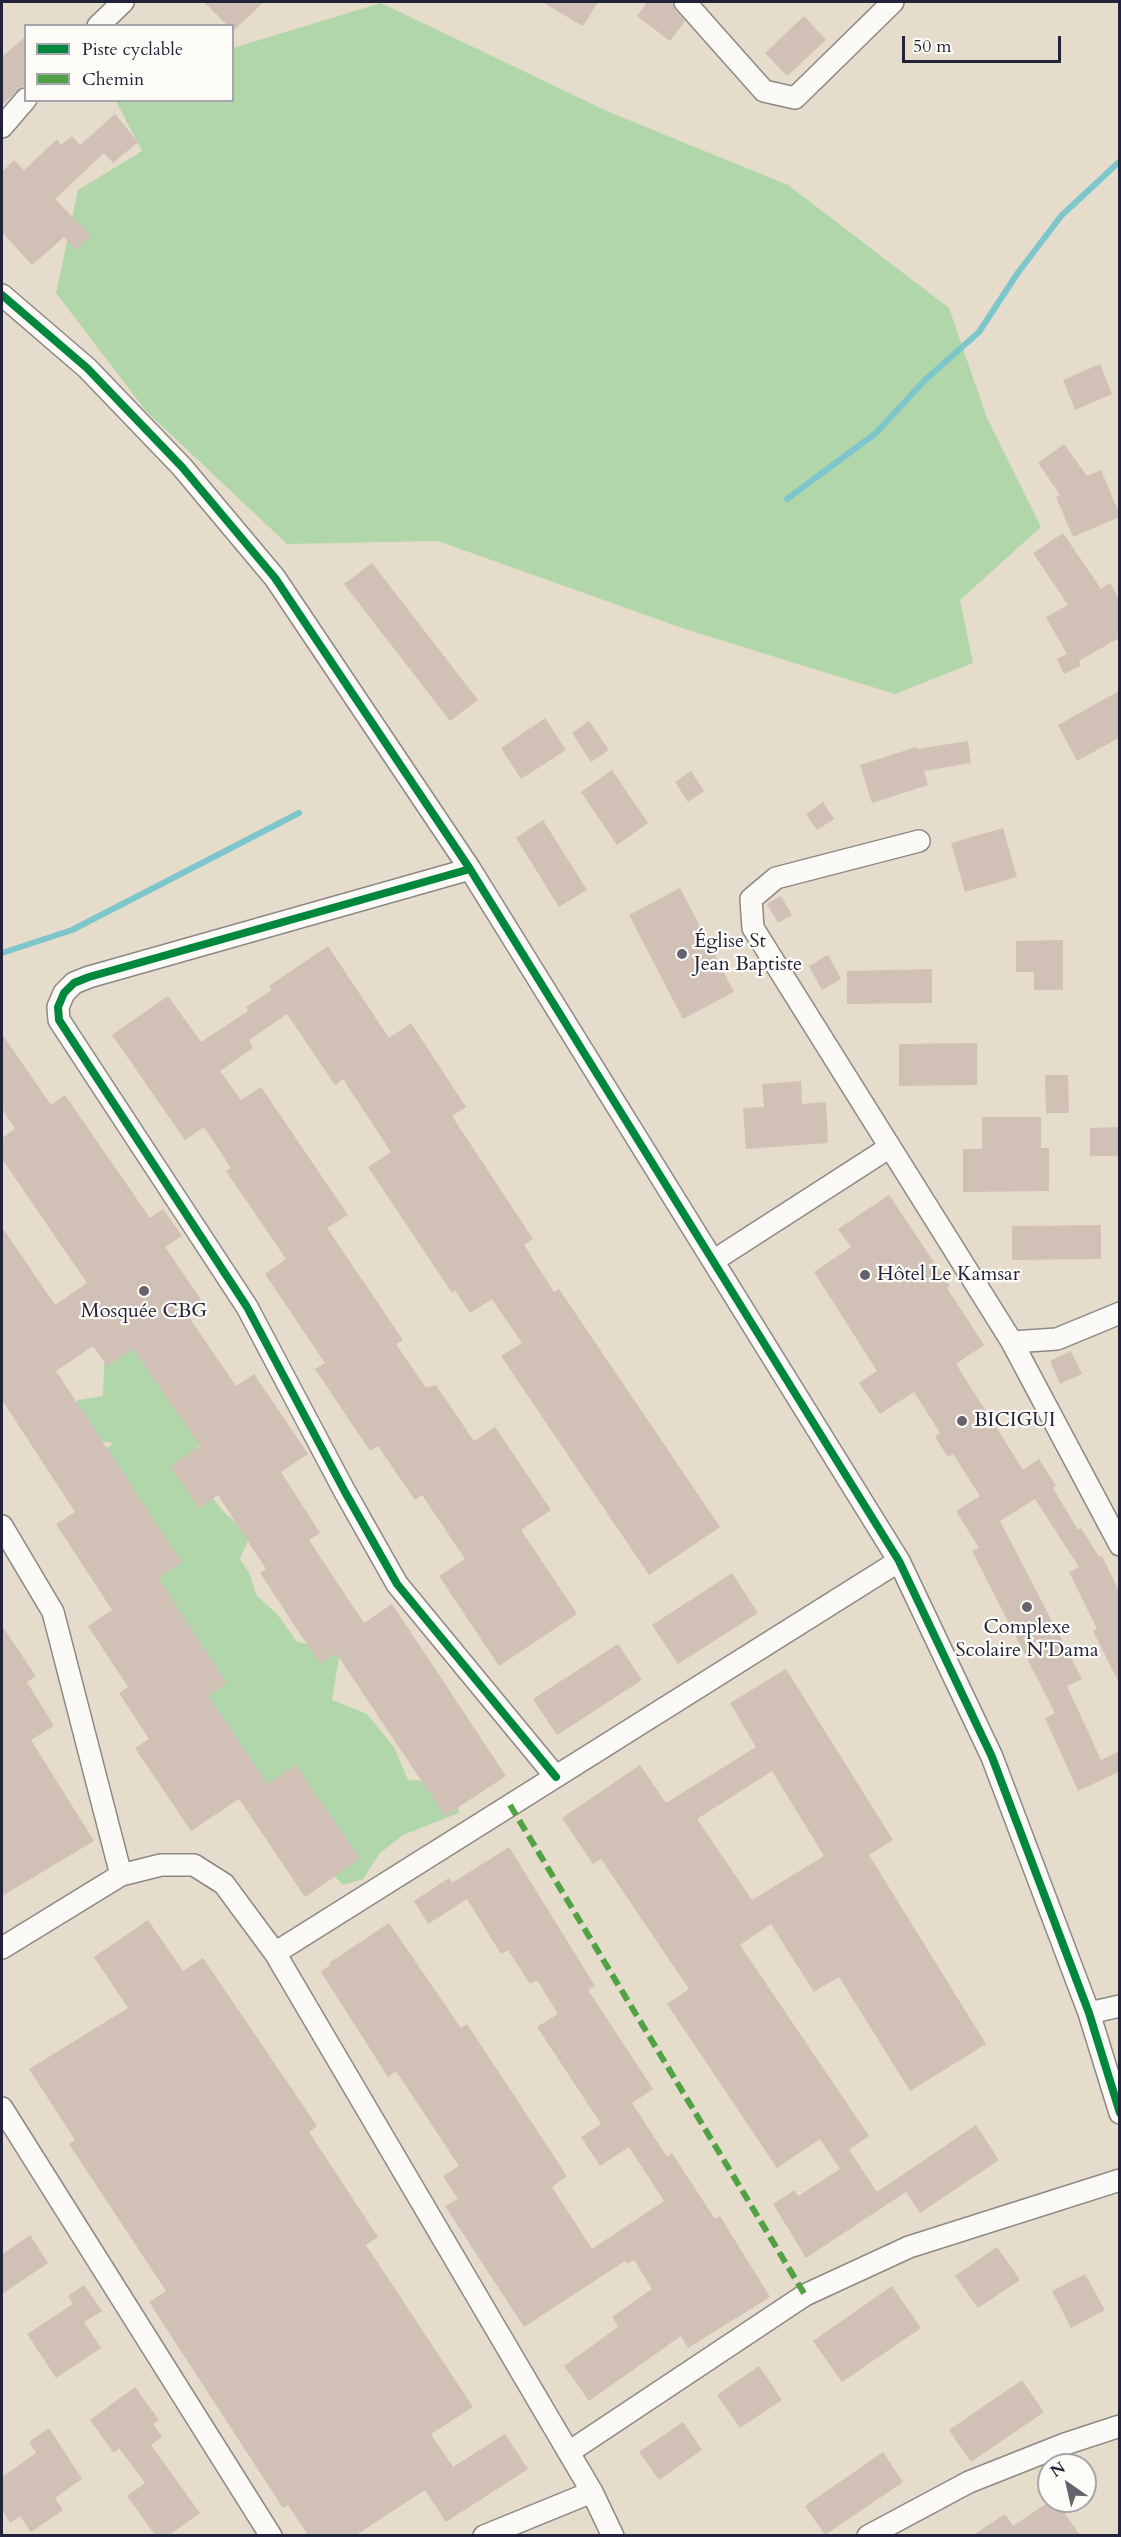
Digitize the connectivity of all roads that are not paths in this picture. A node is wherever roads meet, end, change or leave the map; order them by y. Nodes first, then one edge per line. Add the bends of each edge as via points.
1 (123, 2) edge
2 (686, 2) edge
3 (893, 2) edge
4 (100, 24) edge
5 (24, 101) edge
6 (2, 127) edge
7 (2, 295) edge
8 (919, 841) dead end
9 (470, 869) junction
10 (890, 1147) junction
11 (713, 1261) junction
12 (1119, 1313) edge
13 (1012, 1342) junction
14 (2, 1526) edge
15 (1119, 1545) edge
16 (899, 1561) junction
17 (556, 1777) junction
18 (121, 1875) junction
19 (2, 1948) edge
20 (275, 1953) junction
21 (1119, 2006) edge
22 (1089, 2013) junction
23 (2, 2108) edge
24 (1119, 2113) edge
25 (1119, 2180) edge
26 (1119, 2426) edge
27 (569, 2452) junction
28 (592, 2492) junction
29 (270, 2535) edge
30 (484, 2535) edge
31 (613, 2535) edge
32 (867, 2535) edge

1 - 4 street
2 - 3 street via 764,91 795,98
5 - 6 street
7 - 9 street via 87,368 182,467 275,578
8 - 10 street via 776,878 751,899 753,928
9 - 11 street
9 - 17 street via 89,977 74,983 64,993 58,1007 59,1020 247,1307 398,1584
10 - 11 street
10 - 13 street
11 - 16 street
12 - 13 street via 1058,1340
13 - 15 street
14 - 18 street via 53,1612
16 - 17 street
16 - 22 street via 992,1757
17 - 20 street
18 - 19 street
18 - 20 street via 160,1865 194,1865 224,1884
20 - 27 street
21 - 22 street
22 - 24 street
23 - 29 street
25 - 27 street via 909,2247 805,2295
26 - 32 street via 969,2482
27 - 28 street
28 - 30 street
28 - 31 street

